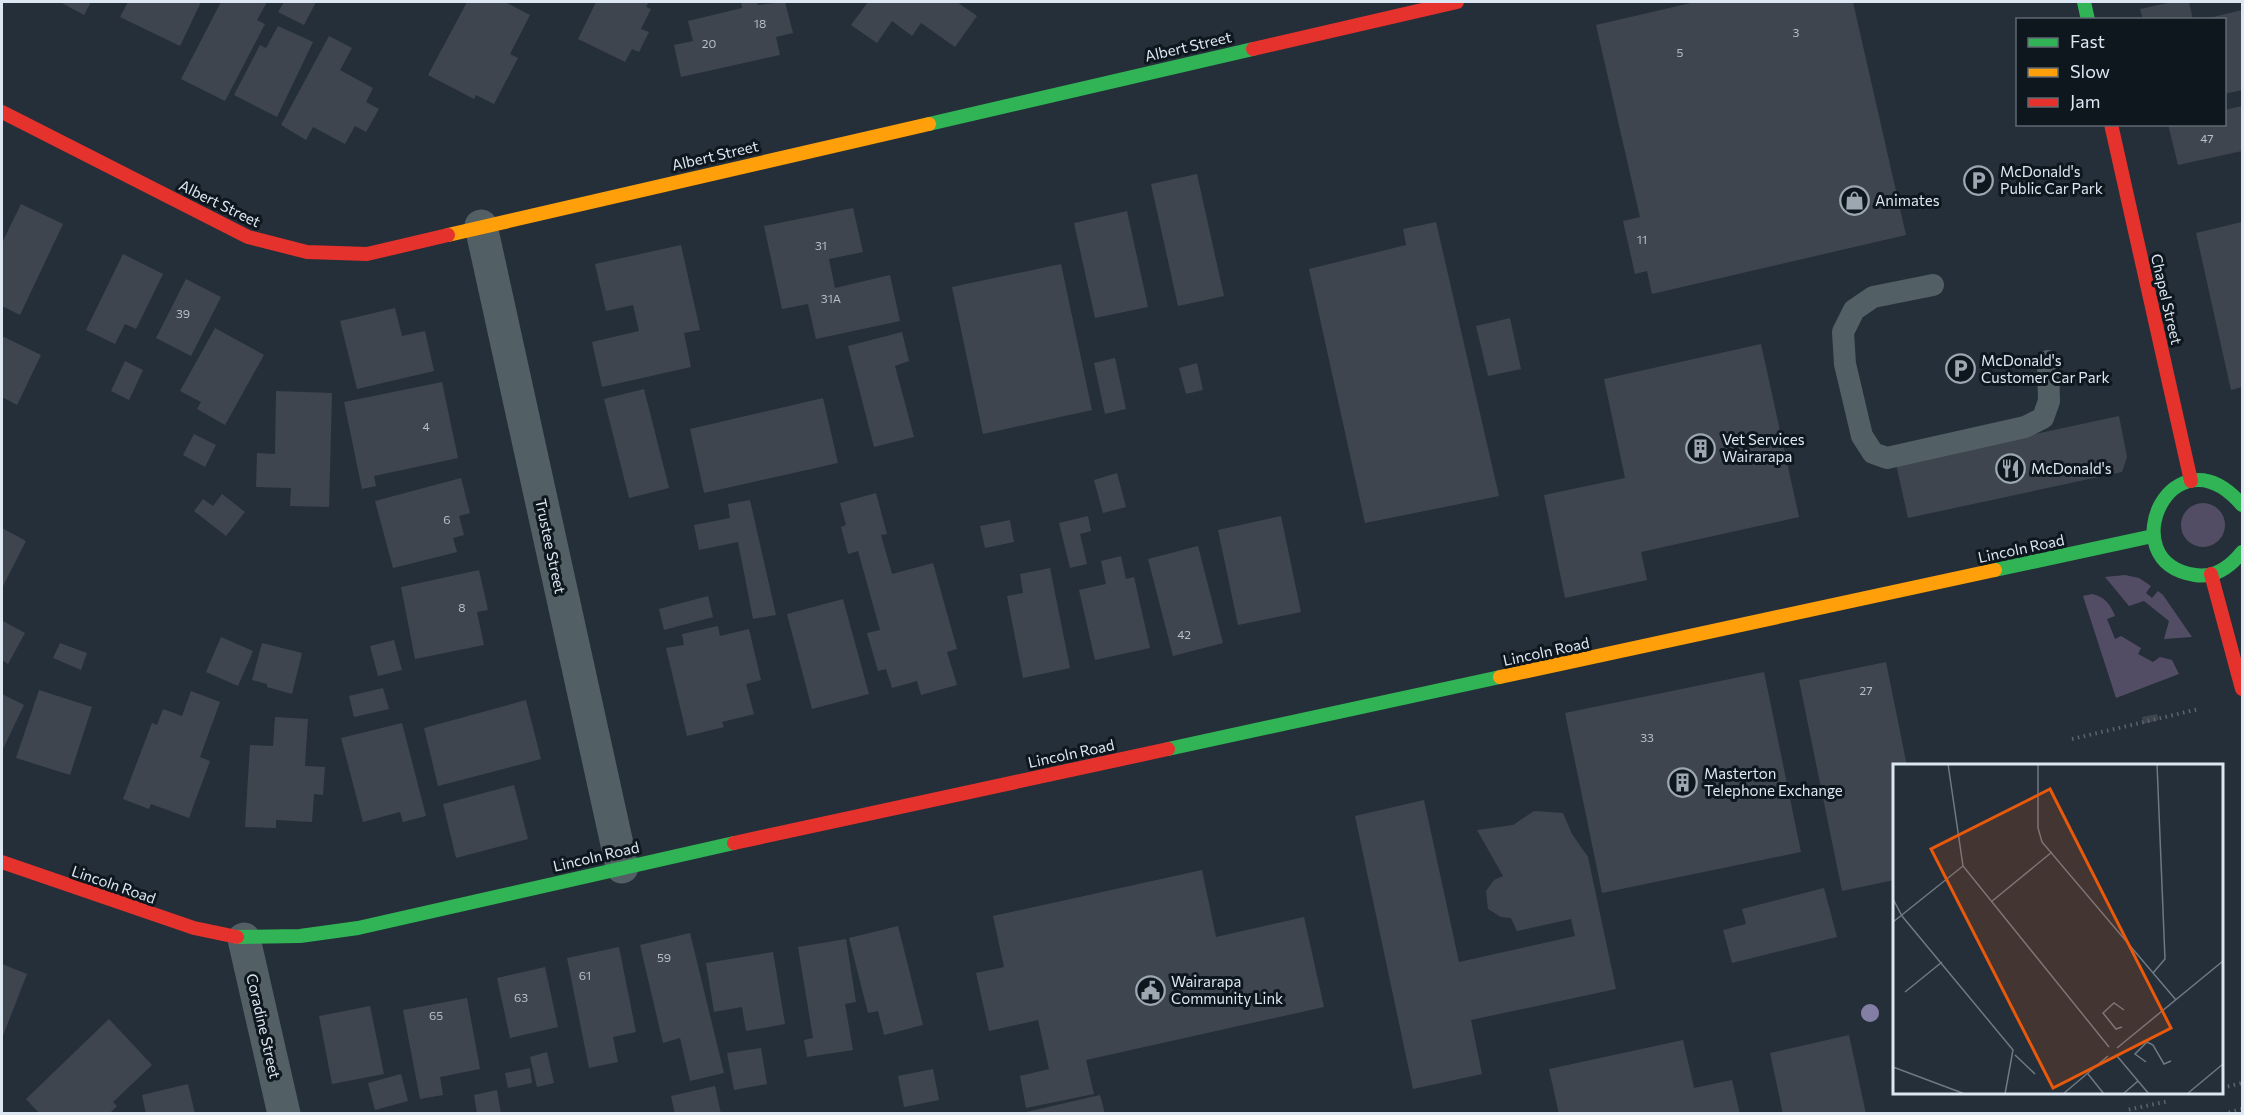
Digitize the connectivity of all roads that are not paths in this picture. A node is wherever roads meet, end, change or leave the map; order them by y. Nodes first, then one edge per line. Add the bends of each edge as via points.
1 (1457, 2) edge
2 (2084, 2) edge
3 (2088, 18) edge
4 (2, 112) edge
5 (2111, 126) edge
6 (481, 226) junction
7 (1933, 285) dead end
8 (2048, 361) dead end
9 (2191, 481) junction
10 (2242, 505) edge
11 (2153, 536) junction
12 (2242, 552) edge
13 (2211, 574) junction
14 (2242, 688) edge
15 (2, 862) edge
16 (622, 867) junction
17 (244, 939) junction
18 (284, 1113) edge

1 - 6 main road, Albert Street
2 - 3 main road
4 - 6 main road, Albert Street via 248,237 307,252 367,254
5 - 9 main road, Chapel Street
6 - 16 street, Trustee Street
7 - 8 lane via 1873,297 1854,310 1843,333 1845,364 1862,436 1873,453 1887,458 2025,427 2043,418 2049,401
9 - 10 main road via 2219,483 2237,496
9 - 11 main road via 2170,490 2161,500 2154,517
11 - 13 main road via 2162,557 2180,572 2201,577
11 - 16 main road, Lincoln Road
12 - 13 main road via 2221,572
13 - 14 main road
15 - 17 main road, Lincoln Road via 194,928
16 - 17 main road, Lincoln Road via 358,928
17 - 18 street, Coradine Street

